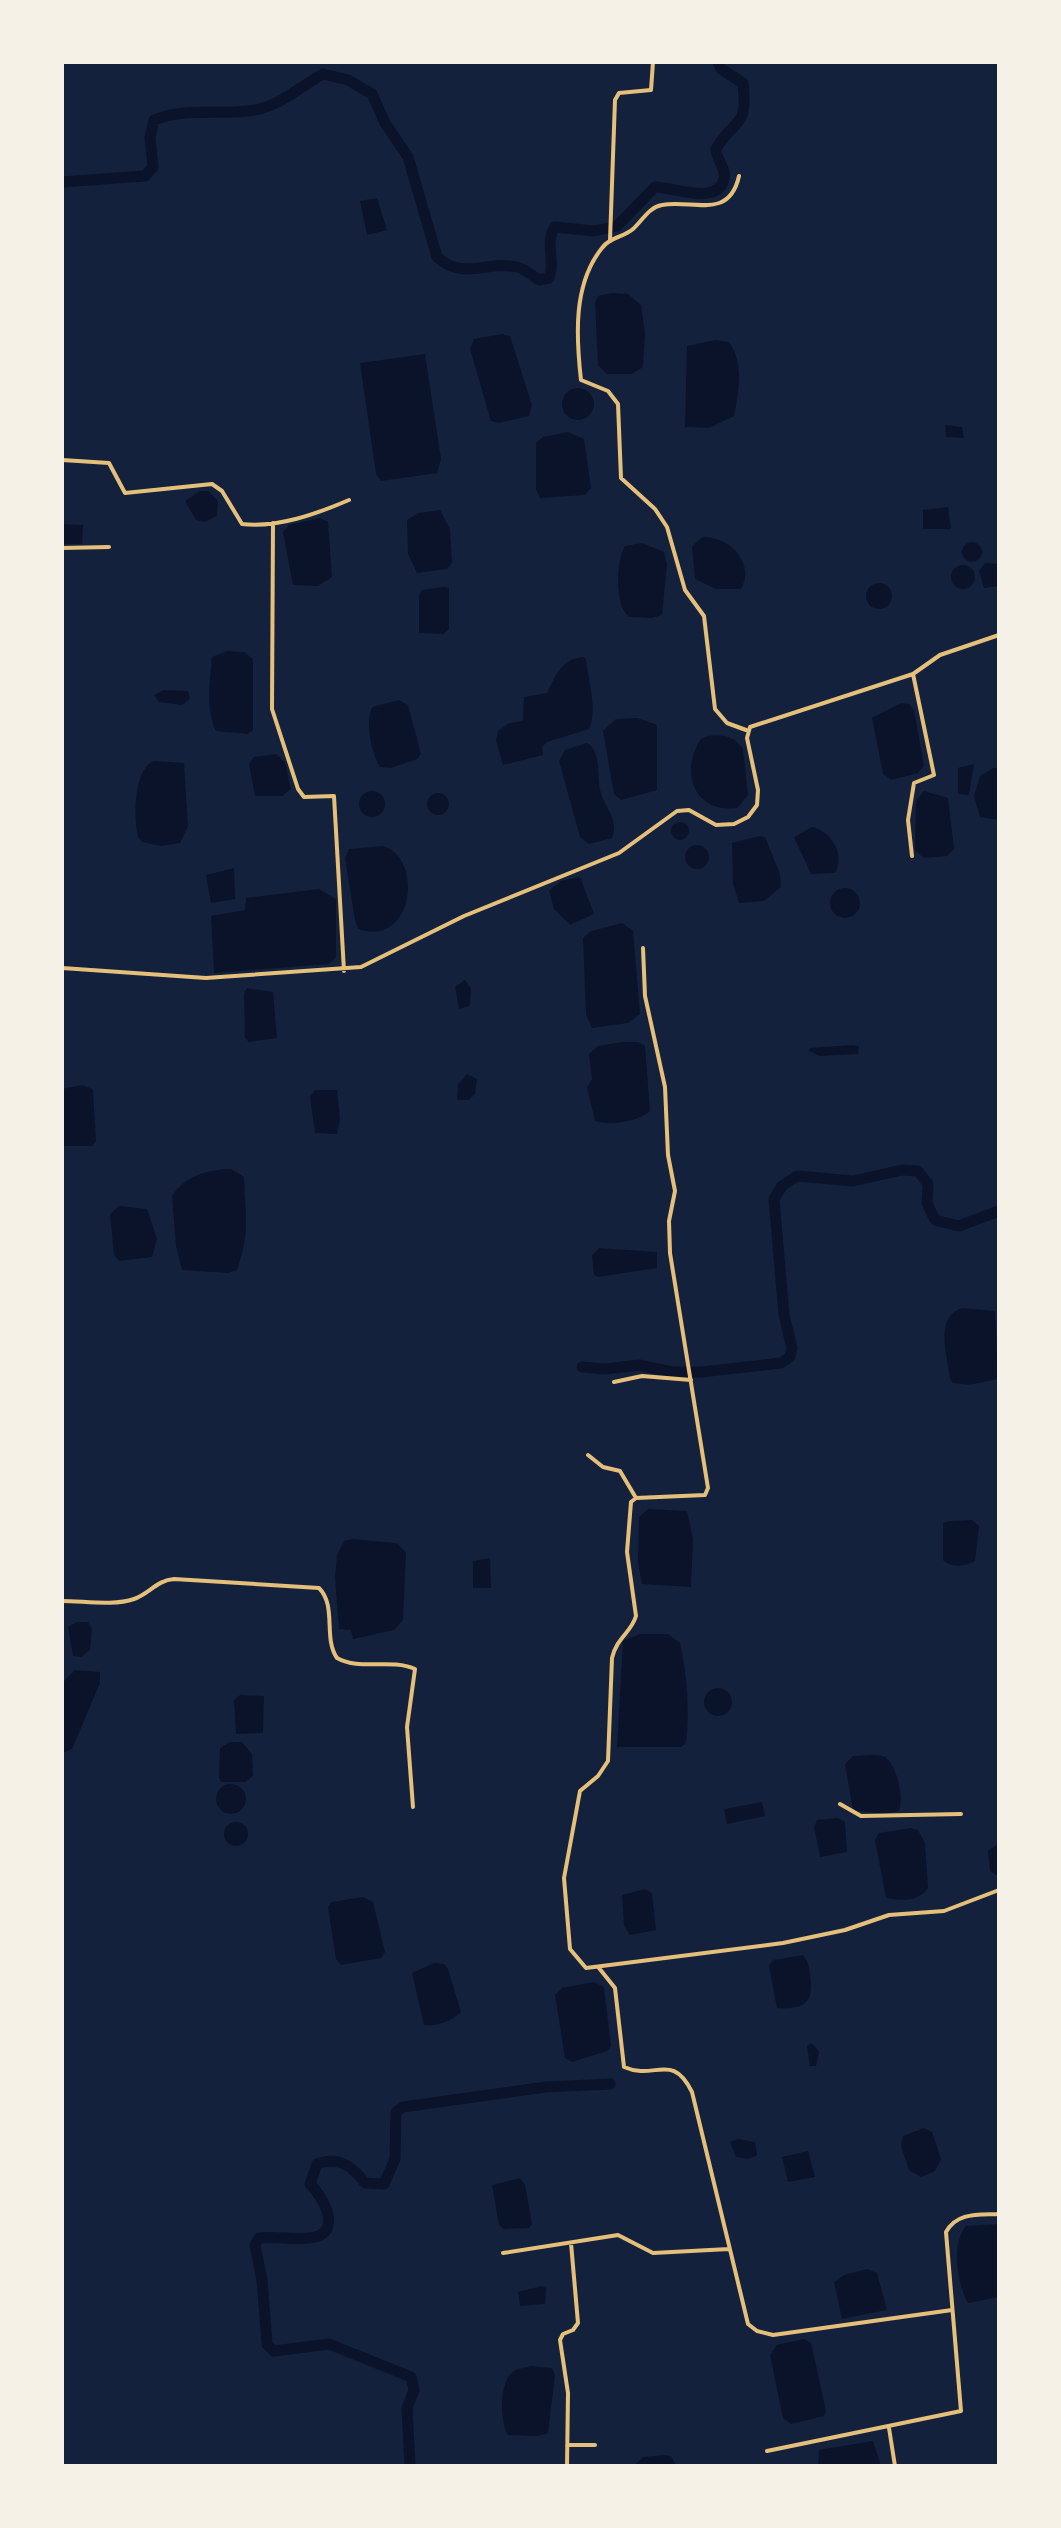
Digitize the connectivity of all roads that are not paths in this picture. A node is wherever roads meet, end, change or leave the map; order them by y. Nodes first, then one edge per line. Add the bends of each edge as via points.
1 (653, 62) edge
2 (739, 176) dead end
3 (610, 240) junction
4 (62, 460) edge
5 (349, 500) dead end
6 (273, 523) junction
7 (109, 547) dead end
8 (62, 548) edge
9 (999, 635) edge
10 (913, 674) junction
11 (746, 730) junction
12 (912, 856) dead end
13 (643, 948) dead end
14 (62, 968) edge
15 (344, 971) junction
16 (691, 1379) junction
17 (614, 1382) dead end
18 (588, 1455) dead end
19 (636, 1498) junction
20 (62, 1601) edge
21 (840, 1804) dead end
22 (413, 1807) dead end
23 (961, 1814) dead end
24 (999, 1890) edge
25 (599, 1968) junction
26 (999, 2214) edge
27 (571, 2243) junction
28 (729, 2249) junction
29 (503, 2253) dead end
30 (952, 2310) junction
31 (889, 2428) junction
32 (567, 2445) junction
33 (595, 2445) dead end
34 (767, 2451) dead end
35 (567, 2466) edge
36 (895, 2466) edge

1 - 3 street via 651,90 619,93 615,100
2 - 3 street via 732,195 717,204 662,205 630,232
3 - 11 street via 582,286 581,380 608,391 618,404 621,478 667,527 685,590 704,616 717,714
4 - 6 street via 109,463 125,493 212,484 242,524
5 - 6 street
6 - 15 street via 272,709 298,789 304,797 334,796
7 - 8 street
9 - 10 street via 940,655
10 - 11 street
10 - 12 street via 934,775 914,783 908,820
11 - 15 street via 758,790 757,805 748,817 716,825 689,810 677,811 619,853
13 - 16 street via 645,996 665,1087 675,1191 670,1253
14 - 15 street via 206,978
16 - 17 street via 642,1376
16 - 19 street via 705,1495
18 - 19 street via 603,1467 620,1471
19 - 25 street via 628,1520 627,1552 636,1616 615,1643 608,1761 580,1791 564,1878 570,1949 586,1968
20 - 22 street via 127,1601 174,1579 319,1588 337,1658 415,1669 407,1727
21 - 23 street via 861,1816
24 - 25 street via 944,1911 889,1915 783,1943
25 - 28 street via 617,1995 624,2067 635,2072 675,2069 692,2092
26 - 30 street via 960,2218 946,2232
27 - 28 street via 618,2235 653,2253
27 - 29 street
27 - 32 street via 578,2323 560,2340 568,2393
28 - 30 street via 745,2318 757,2331 773,2335
30 - 31 street via 961,2411
31 - 34 street
31 - 36 street
32 - 33 street
32 - 35 street

